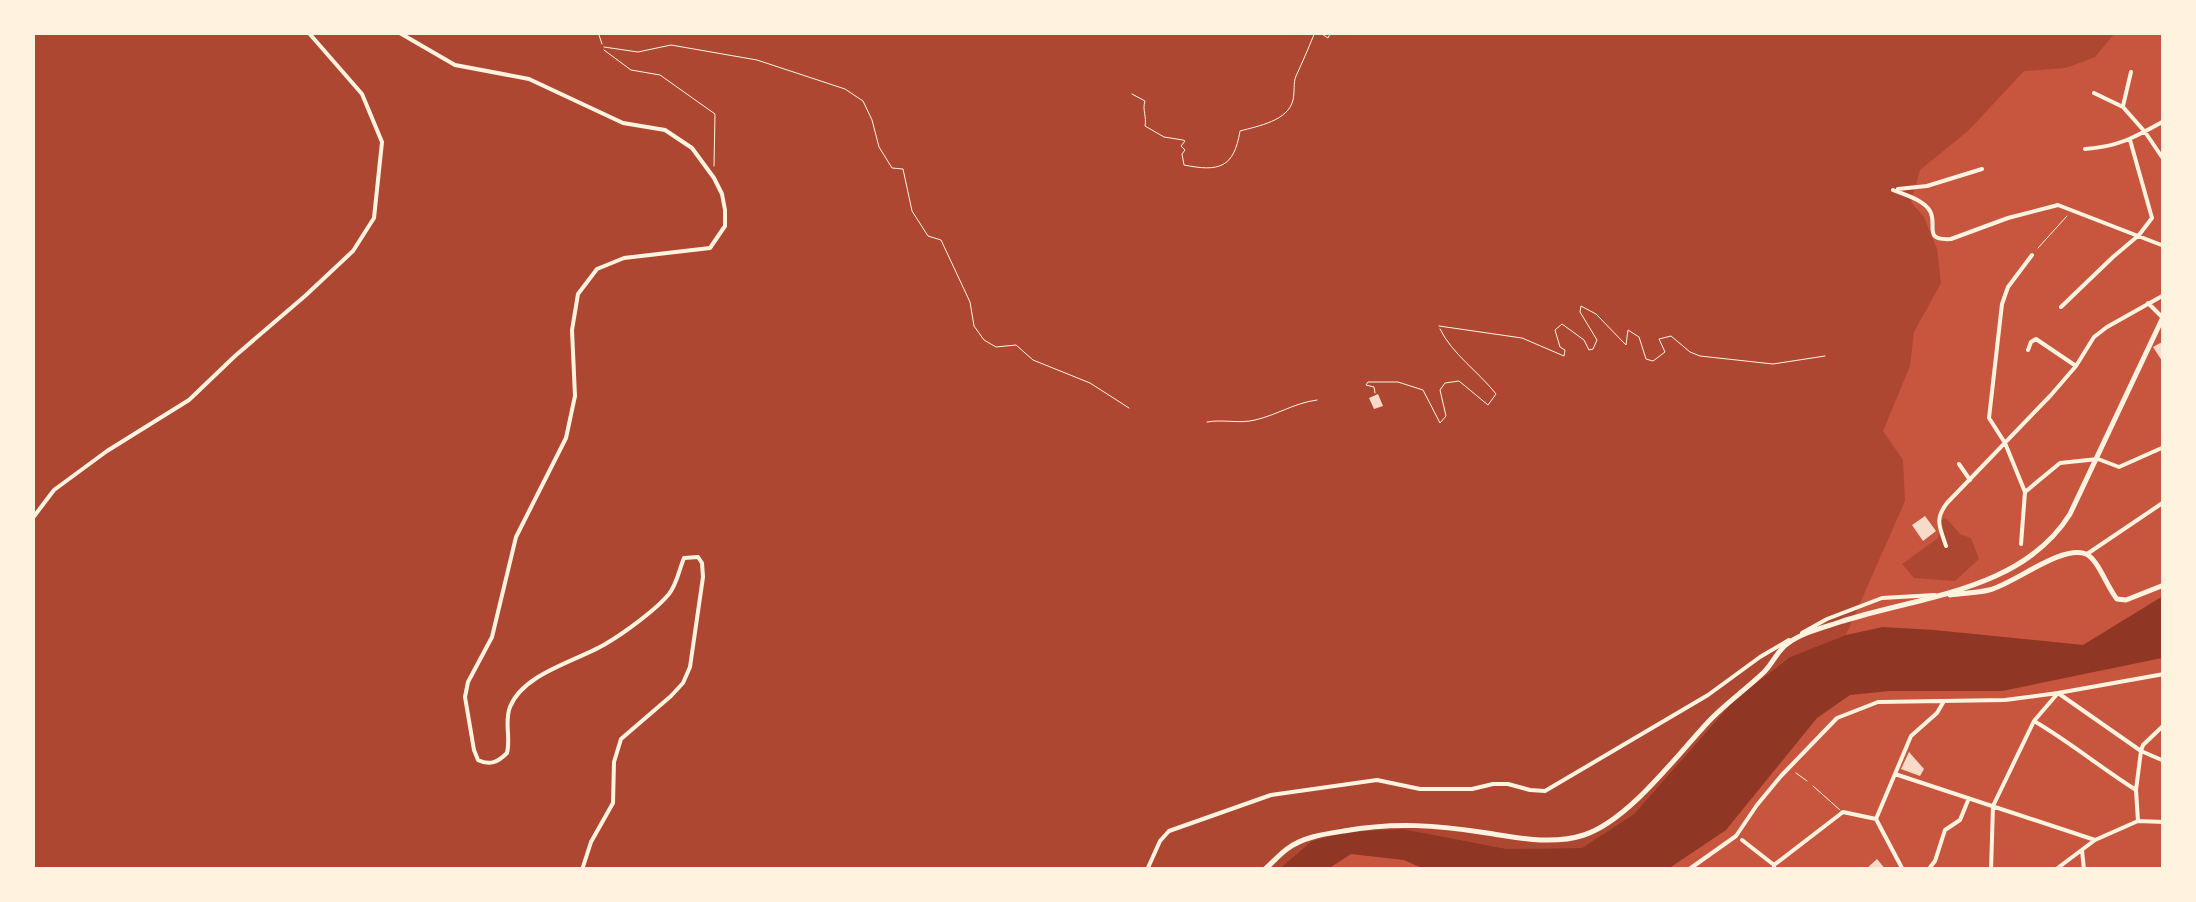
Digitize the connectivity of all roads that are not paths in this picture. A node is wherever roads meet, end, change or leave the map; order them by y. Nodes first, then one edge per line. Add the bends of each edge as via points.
1 (308, 32) edge
2 (398, 32) edge
3 (2130, 72) dead end
4 (2094, 93) dead end
5 (2122, 107) junction
6 (2164, 121) edge
7 (2145, 132) junction
8 (2130, 140) junction
9 (2086, 149) dead end
10 (2164, 160) edge
11 (1982, 169) dead end
12 (2164, 214) edge
13 (2152, 218) junction
14 (2139, 235) junction
15 (2164, 246) edge
16 (2032, 255) road end
17 (2164, 295) edge
18 (2148, 303) junction
19 (2062, 307) dead end
20 (2163, 316) edge
21 (2028, 350) dead end
22 (2076, 366) junction
23 (2005, 443) junction
24 (2164, 446) edge
25 (2098, 459) junction
26 (1959, 464) dead end
27 (1970, 480) junction
28 (2025, 492) junction
29 (2164, 502) edge
30 (32, 518) edge
31 (2022, 544) dead end
32 (1946, 546) dead end
33 (2086, 554) junction
34 (2164, 584) edge
35 (1950, 594) junction
36 (2164, 674) edge
37 (2058, 693) junction
38 (1944, 701) junction
39 (2034, 722) junction
40 (2164, 724) edge
41 (2141, 751) junction
42 (2164, 762) edge
43 (1894, 774) junction
44 (1813, 786) road end
45 (2136, 790) junction
46 (1968, 798) junction
47 (1993, 806) junction
48 (1843, 812) junction
49 (1876, 819) junction
50 (2138, 821) junction
51 (2164, 822) edge
52 (1742, 840) dead end
53 (2095, 840) junction
54 (2082, 850) junction
55 (1774, 868) edge
56 (582, 870) edge
57 (1146, 870) edge
58 (1264, 870) edge
59 (1688, 870) edge
60 (1902, 870) edge
61 (1928, 870) edge
62 (1992, 870) edge
63 (2054, 870) edge
64 (2084, 870) edge

1 - 30 street via 362,94 382,142 374,218 353,252 189,400 54,490
2 - 56 street via 455,65 529,79 623,123 664,130 692,148 726,210 710,248 624,258 597,269 578,294 575,396 566,438 516,537 492,637 468,682 474,750 486,764 507,753 508,710 522,690 608,643 670,593 684,558 702,562 690,668 672,696 622,739 613,803
3 - 5 street
4 - 5 street
5 - 7 street
6 - 7 street
7 - 8 street
7 - 10 street
8 - 9 street
8 - 13 street
11 - 14 street via 1893,190 1930,210 1931,229 1941,240 2058,205
12 - 13 street
13 - 14 street
14 - 15 street
14 - 19 street
16 - 23 street via 2002,304 1990,418
17 - 18 street
18 - 20 street
18 - 22 street via 2094,337
20 - 25 main road
21 - 22 street via 2036,339
22 - 23 street
23 - 27 street
23 - 28 street
24 - 25 street via 2119,467
25 - 28 street via 2060,463
25 - 35 main road via 2046,545
26 - 27 street
27 - 32 street via 1939,514
28 - 31 street
29 - 33 street
33 - 34 main road via 2117,599
33 - 35 main road via 2051,560 1989,590
35 - 57 street via 1882,598 1815,625 1545,791 1508,784 1420,789 1377,780 1270,795 1170,831
35 - 58 main road via 1884,608 1787,644 1633,802 1590,834 1541,841 1432,825 1371,826 1304,839
36 - 37 street
37 - 38 street
37 - 39 street
37 - 41 street
38 - 43 street via 1911,736
38 - 59 street via 1878,702 1837,718 1736,836
39 - 45 street
39 - 47 street
40 - 41 street
41 - 42 street
41 - 45 street
43 - 46 street
43 - 49 street
44 - 48 lane
45 - 50 street
46 - 47 street
46 - 61 street
47 - 53 street
47 - 62 street
48 - 49 street
48 - 55 street
49 - 60 street
50 - 51 street
50 - 53 street
52 - 55 street
53 - 54 street
54 - 63 street
54 - 64 street

